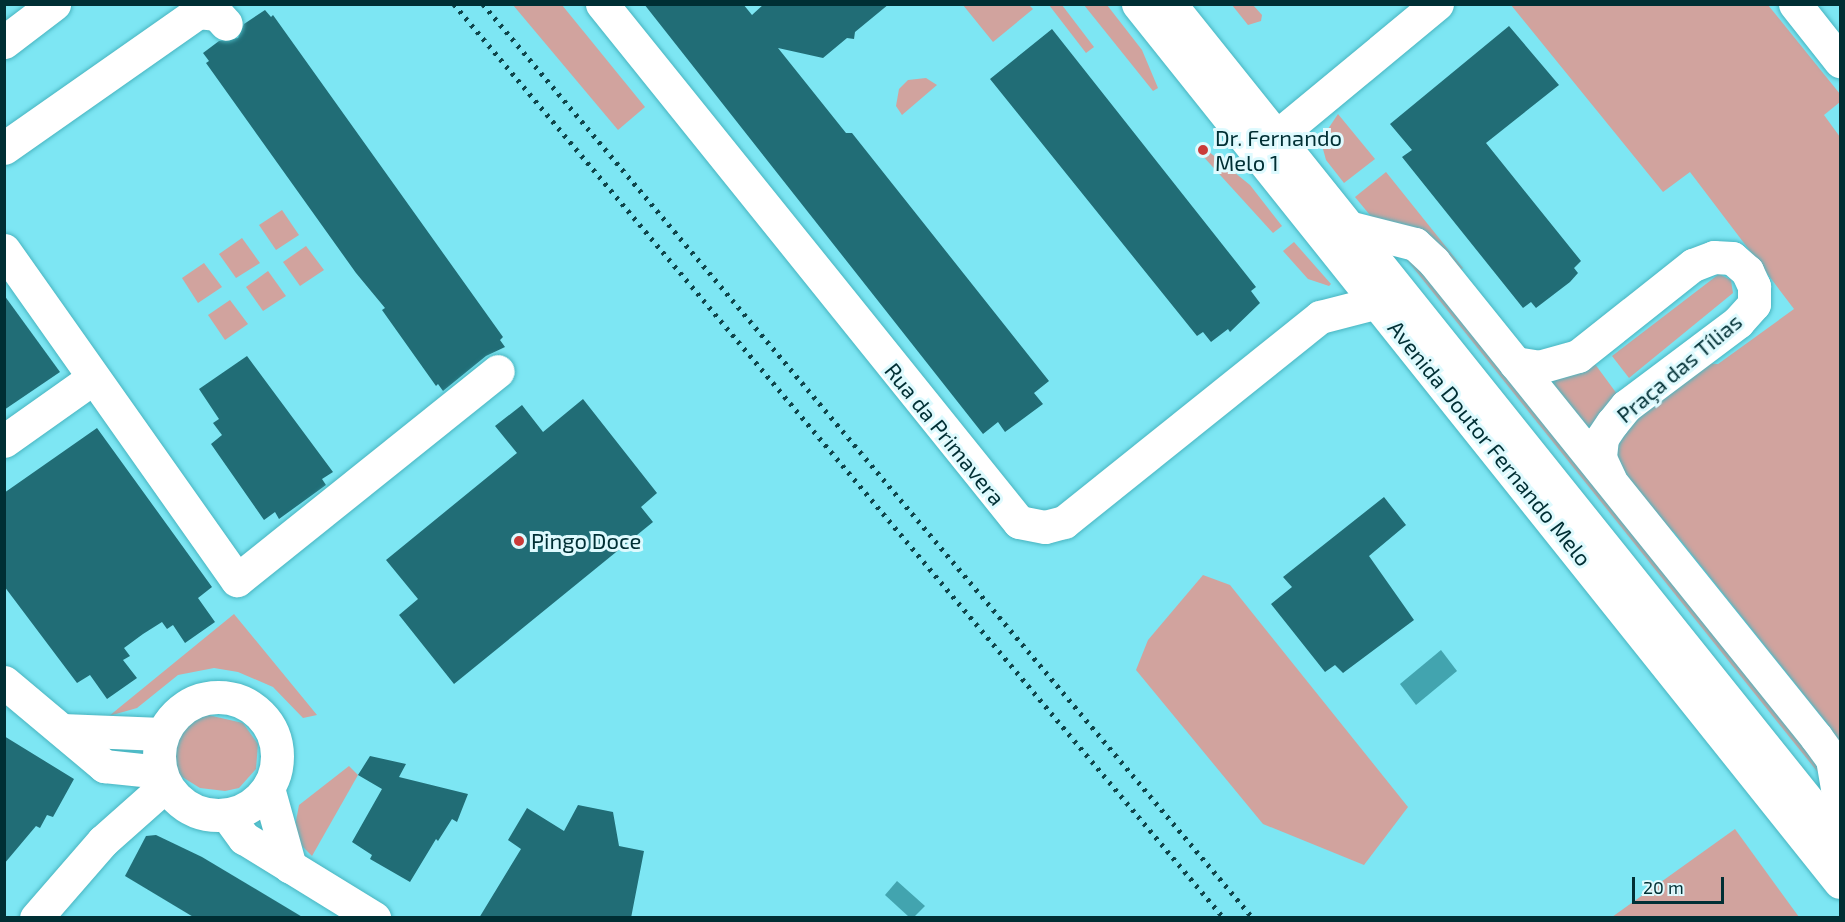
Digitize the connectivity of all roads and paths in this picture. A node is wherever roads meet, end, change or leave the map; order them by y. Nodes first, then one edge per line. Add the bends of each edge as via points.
1 (54, 4) edge
2 (602, 4) edge
3 (1138, 4) edge
4 (1170, 4) edge
5 (1437, 4) edge
6 (1795, 4) edge
7 (226, 24) dead end
8 (4, 42) edge
9 (1840, 61) edge
10 (1276, 137) junction
11 (4, 148) edge
12 (1348, 227) junction
13 (4, 250) edge
14 (1378, 302) junction
15 (1515, 363) junction
16 (498, 371) dead end
17 (93, 378) junction
18 (4, 441) edge
19 (1612, 484) junction
20 (4, 682) edge
21 (167, 726) junction
22 (62, 730) junction
23 (163, 778) junction
24 (268, 788) junction
25 (1840, 806) edge
26 (227, 815) junction
27 (1840, 841) edge
28 (290, 867) junction
29 (1840, 882) edge
30 (36, 918) edge
31 (374, 918) edge

1 - 8 street
2 - 14 street, Rua da Primavera via 1019,522 1045,527 1064,522 1320,317
3 - 14 street, Avenida Doutor Fernando Melo
4 - 10 street, Avenida Doutor Fernando Melo
5 - 10 street
6 - 9 street
7 - 11 street via 217,14 198,12
10 - 12 street, Avenida Doutor Fernando Melo
12 - 15 street via 1415,244
12 - 27 street, Avenida Doutor Fernando Melo
13 - 17 street
14 - 29 street, Avenida Doutor Fernando Melo
15 - 19 street
15 - 19 street, Praça das Tílias via 1539,367 1578,356 1704,261 1732,258 1746,270 1754,286 1754,304 1626,406 1602,438 1600,458
16 - 17 street via 237,580
17 - 18 street
19 - 25 street via 1832,759
20 - 22 street
21 - 22 street
21 - 23 street
21 - 24 street via 185,705 202,698 238,699 254,708 267,721 278,752
22 - 23 street via 104,766
23 - 26 street via 189,808
23 - 30 street
24 - 26 street via 250,805
24 - 28 street
26 - 28 street via 244,838
28 - 31 street

